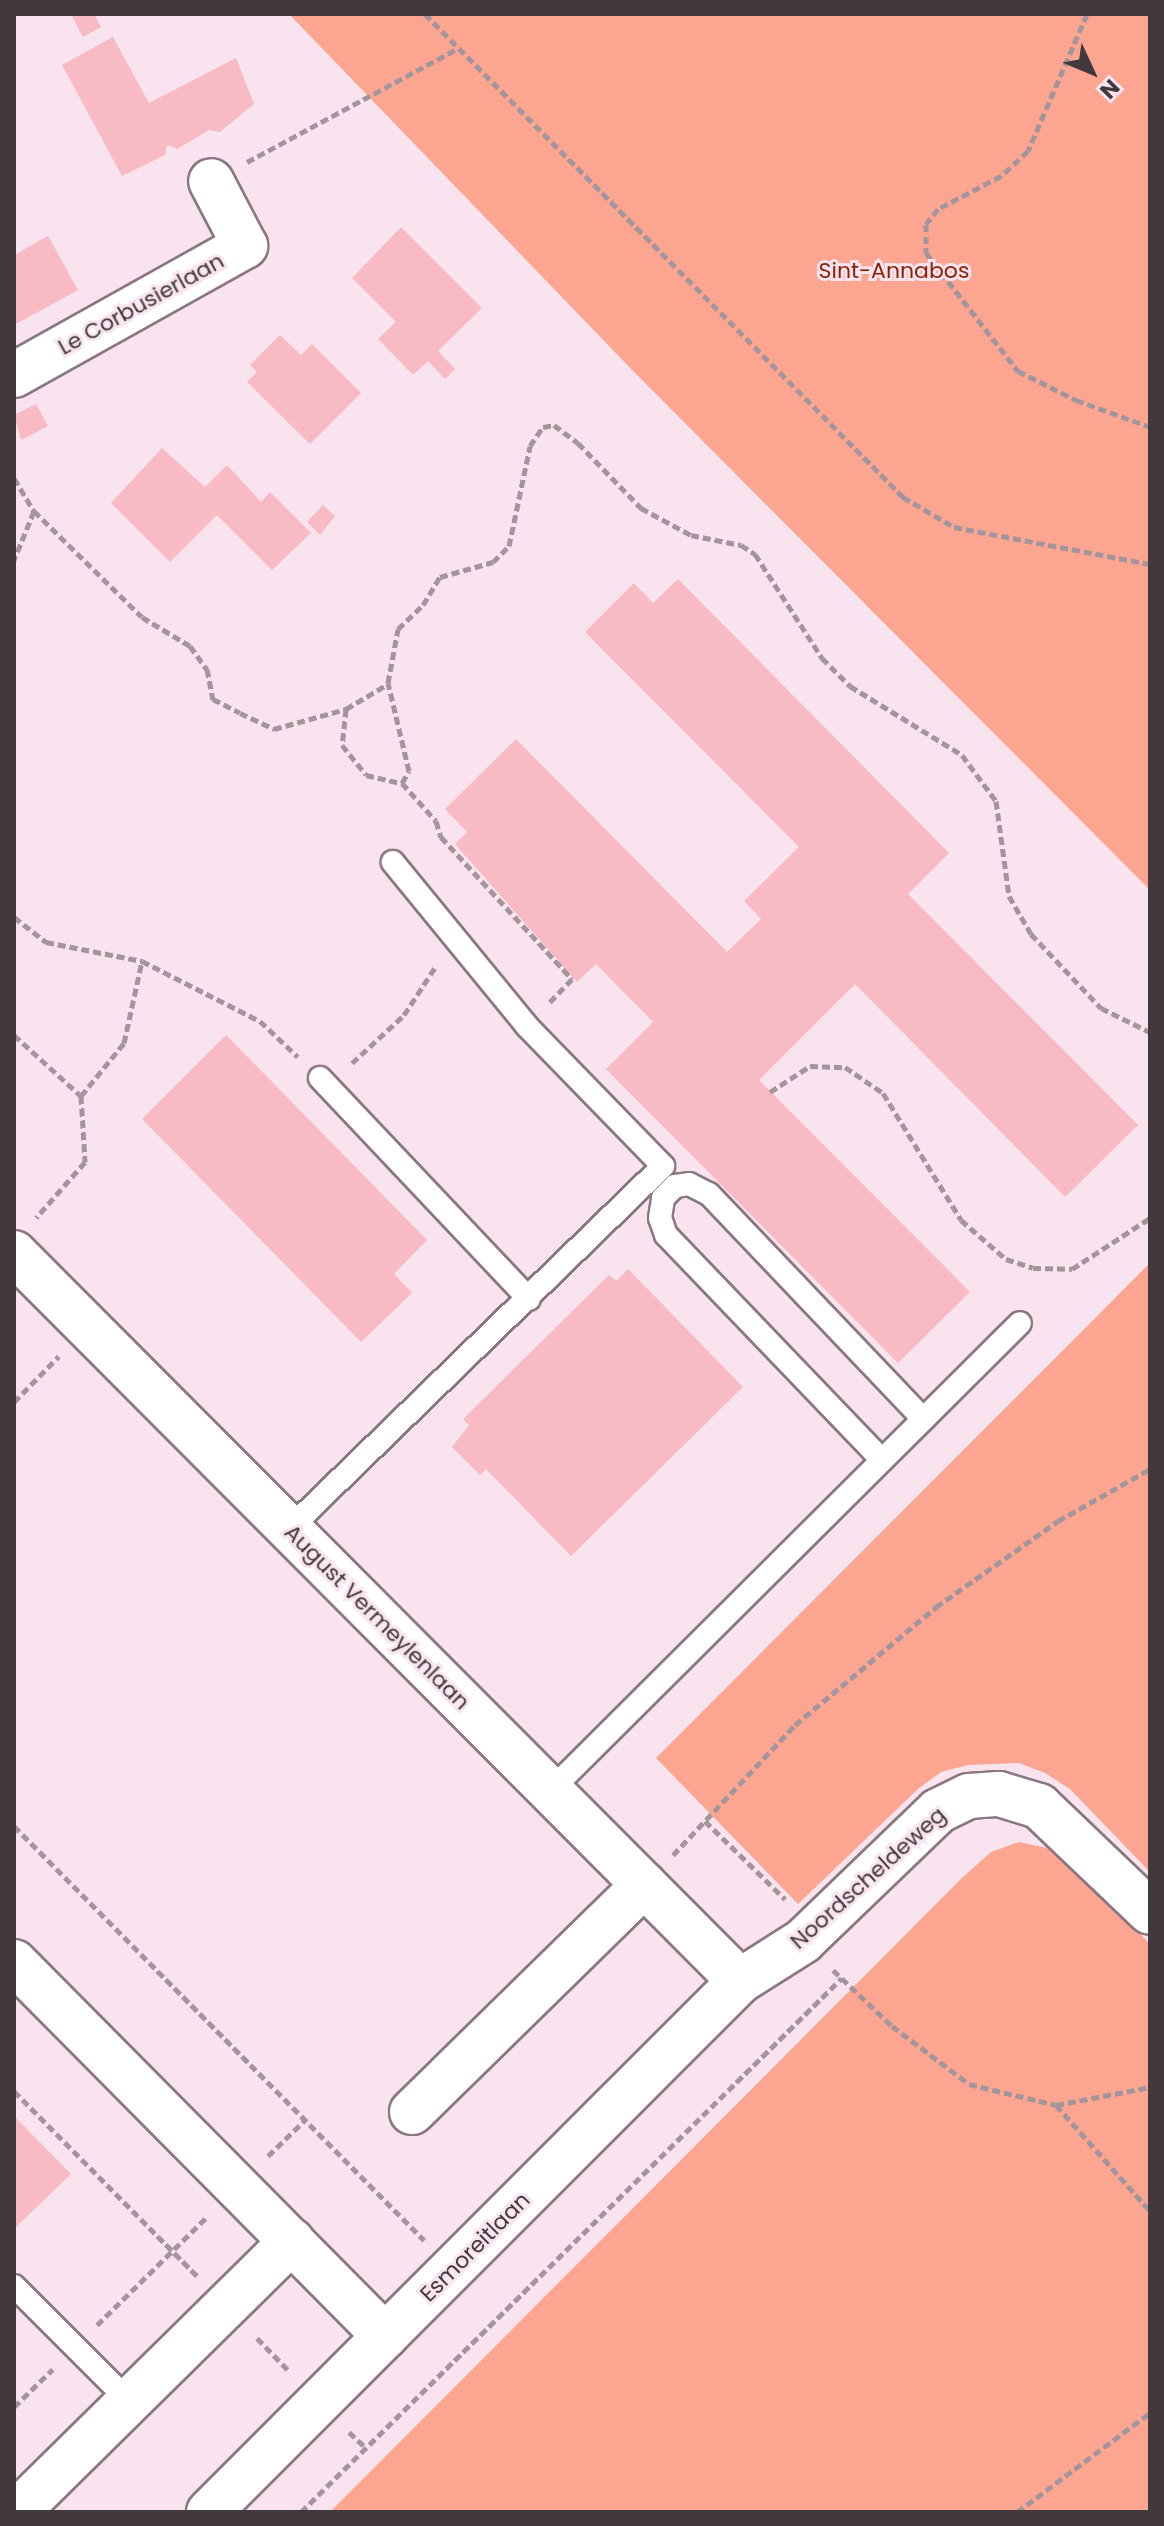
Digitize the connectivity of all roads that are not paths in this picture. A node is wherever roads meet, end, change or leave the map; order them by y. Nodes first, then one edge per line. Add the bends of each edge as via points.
1 (211, 181) road end
2 (14, 375) edge
3 (393, 862) dead end
4 (320, 1078) road end
5 (24, 1236) edge
6 (529, 1299) junction
7 (1020, 1323) dead end
8 (923, 1419) junction
9 (882, 1460) junction
10 (289, 1529) junction
11 (550, 1791) junction
12 (644, 1885) junction
13 (1150, 1912) edge
14 (14, 1962) edge
15 (740, 1981) junction
16 (412, 2112) dead end
17 (292, 2241) junction
18 (14, 2286) edge
19 (385, 2336) junction
20 (129, 2401) junction
21 (17, 2512) edge
22 (209, 2512) edge

1 - 2 street, Le Corbusierlaan via 245,246
3 - 6 lane via 527,1026 663,1166
4 - 6 lane
5 - 10 street, August Vermeylenlaan via 87,1326
6 - 10 lane
7 - 8 lane
8 - 9 lane
8 - 9 lane via 709,1194 689,1184 675,1186 663,1198 660,1218 666,1235
9 - 11 lane
10 - 11 street, August Vermeylenlaan
11 - 12 street, August Vermeylenlaan
12 - 15 street, August Vermeylenlaan
12 - 16 street
13 - 15 street, Noordscheldeweg via 1039,1806 999,1794 969,1796 938,1811 803,1941
14 - 17 street
15 - 19 street, Esmoreitlaan
17 - 19 street
17 - 20 street
18 - 20 lane
19 - 22 street, Esmoreitlaan
20 - 21 street

